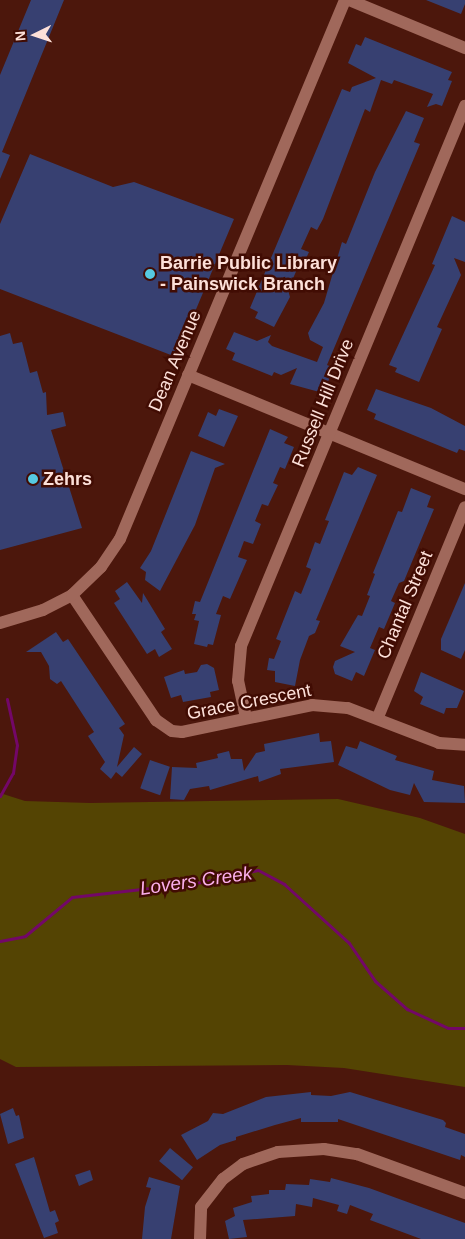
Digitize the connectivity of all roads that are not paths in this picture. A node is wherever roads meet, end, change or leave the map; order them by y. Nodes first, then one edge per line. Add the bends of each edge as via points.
1 (345, 0) edge
2 (349, 0) edge
3 (465, 48) edge
4 (465, 106) edge
5 (188, 375) junction
6 (330, 433) junction
7 (465, 489) edge
8 (465, 508) edge
9 (72, 595) junction
10 (0, 623) edge
11 (378, 717) junction
12 (246, 718) junction
13 (465, 745) edge
14 (465, 1193) edge
15 (200, 1239) edge

1 - 5 street, Dean Avenue
2 - 3 street
4 - 6 street, Russell Hill Drive
5 - 6 street
5 - 9 street, Dean Avenue via 120,539 101,567
6 - 7 street
6 - 12 street, Russell Hill Drive via 241,646 238,681
8 - 11 street, Chantal Street
9 - 10 street, Dean Avenue via 43,610
9 - 12 street, Grace Crescent via 164,728 182,732
11 - 12 street, Grace Crescent via 348,708 312,705
11 - 13 street, Grace Crescent via 439,743
14 - 15 street via 357,1154 324,1149 278,1152 243,1164 224,1179 201,1207

